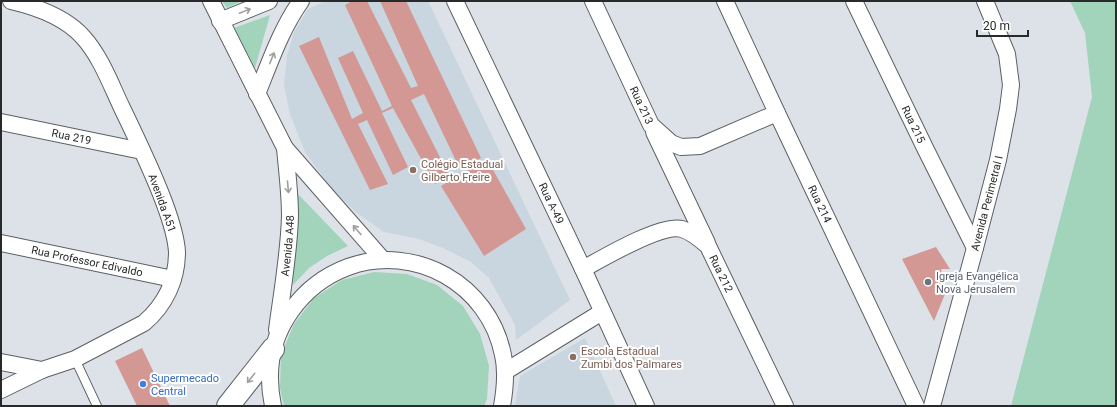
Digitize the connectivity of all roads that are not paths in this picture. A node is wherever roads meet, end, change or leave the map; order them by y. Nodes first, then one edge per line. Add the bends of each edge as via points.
1 (11, 1) edge
2 (211, 1) edge
3 (269, 1) edge
4 (301, 1) edge
5 (455, 1) edge
6 (593, 1) edge
7 (725, 1) edge
8 (854, 1) edge
9 (985, 1) edge
10 (220, 21) junction
11 (257, 94) junction
12 (777, 113) junction
13 (1, 122) edge
14 (651, 125) junction
15 (285, 148) junction
16 (142, 151) junction
17 (1, 243) edge
18 (708, 246) junction
19 (975, 248) junction
20 (383, 260) junction
21 (583, 269) junction
22 (174, 279) junction
23 (602, 312) junction
24 (274, 345) junction
25 (75, 359) junction
26 (1, 362) edge
27 (42, 370) junction
28 (506, 371) junction
29 (1, 390) edge
30 (97, 406) edge
31 (228, 406) edge
32 (273, 406) edge
33 (502, 406) edge
34 (646, 406) edge
35 (785, 406) edge
36 (916, 406) edge
37 (932, 406) edge

1 - 16 street, Avenida A51 via 55,16 83,36 102,67
2 - 10 street, Avenida A48
10 -> 3 street
11 -> 4 street via 280,37
5 - 21 street, Rua A-49
6 - 14 street, Rua 213
7 - 12 street, Rua 214
8 - 19 street, Rua 215
9 - 19 street, Avenida Perimetral I via 1007,54 1011,85 1001,145
10 - 11 street, Avenida A48
11 - 15 street, Avenida A48
12 - 14 street, Rua 213 via 712,142 690,148 671,143
12 - 36 street, Rua 214
13 - 16 street, Rua 219
14 - 18 street
20 -> 15 street, Avenida A48
15 -> 24 street, Avenida A48 via 289,236
16 - 22 street, Avenida A51 via 171,222 177,251
17 - 22 street, Rua Professor Edivaldo
18 - 21 street, Rua 212 via 689,231 678,228 665,229
18 - 35 street, Rua 212
19 - 37 street, Avenida Perimetral I
20 - 24 street via 359,263 336,271 316,284 295,305
20 - 28 street via 416,263 432,268 461,285 484,309 497,334
21 - 23 street, Rua A-49
22 - 25 street, Avenida A51 via 161,306 144,323
23 - 28 street
23 - 34 street, Rua A-49
24 -> 31 street
24 - 32 street via 269,371
25 - 27 street, Avenida A51
25 - 30 lane
26 - 27 street
27 - 29 street, Avenida A51
28 - 33 street

